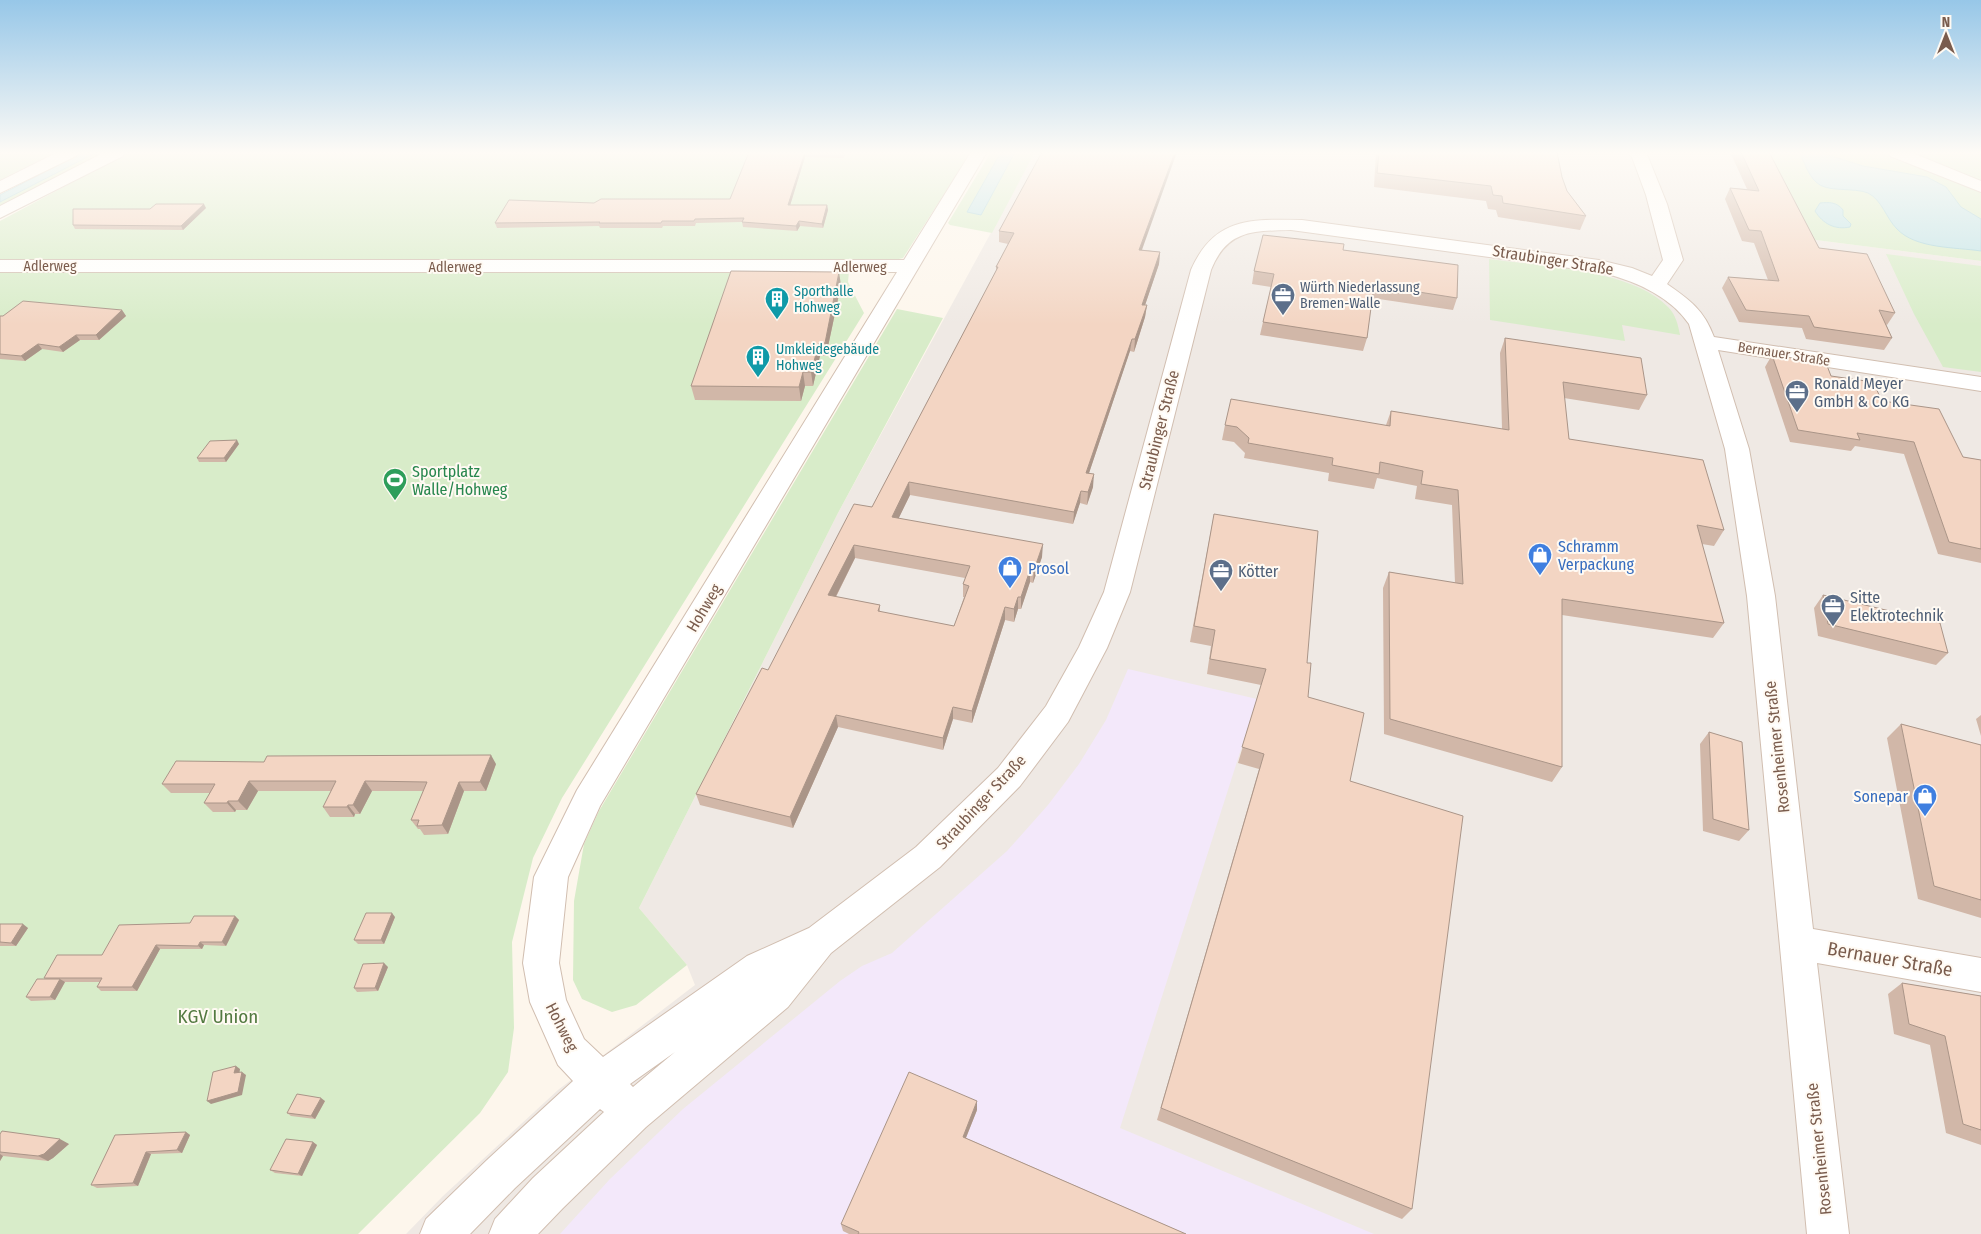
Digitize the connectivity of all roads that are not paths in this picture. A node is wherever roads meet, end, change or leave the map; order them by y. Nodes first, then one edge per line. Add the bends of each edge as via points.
1 (944, 210) edge
2 (1659, 210) edge
3 (1668, 248) junction
4 (0, 266) edge
5 (910, 266) junction
6 (1641, 278) junction
7 (1705, 342) junction
8 (1981, 384) edge
9 (821, 940) junction
10 (1798, 943) junction
11 (1981, 974) edge
12 (601, 1082) junction
13 (632, 1113) junction
14 (441, 1234) edge
15 (510, 1234) edge
16 (1828, 1234) edge

1 - 5 street, Hohweg
2 - 3 street
3 - 6 street via 1650,262
3 - 6 street via 1673,260
4 - 5 street, Adlerweg
5 - 12 street, Hohweg via 588,799 552,877 541,963 548,1002 571,1052
6 - 7 street, Rosenheimer Straße via 1688,308
6 - 9 street, Straubinger Straße via 1599,266 1302,225 1268,224 1222,238 1211,249 1196,286 1117,592 1093,648 1057,714 1009,777 928,857
7 - 8 street, Bernauer Straße
7 - 10 street, Rosenheimer Straße via 1737,449 1761,596
9 - 12 street, Straubinger Straße via 760,968
9 - 13 street, Straubinger Straße via 775,995
10 - 11 street, Bernauer Straße
10 - 16 street, Rosenheimer Straße
12 - 13 street, Hohweg
12 - 14 street
13 - 15 street

